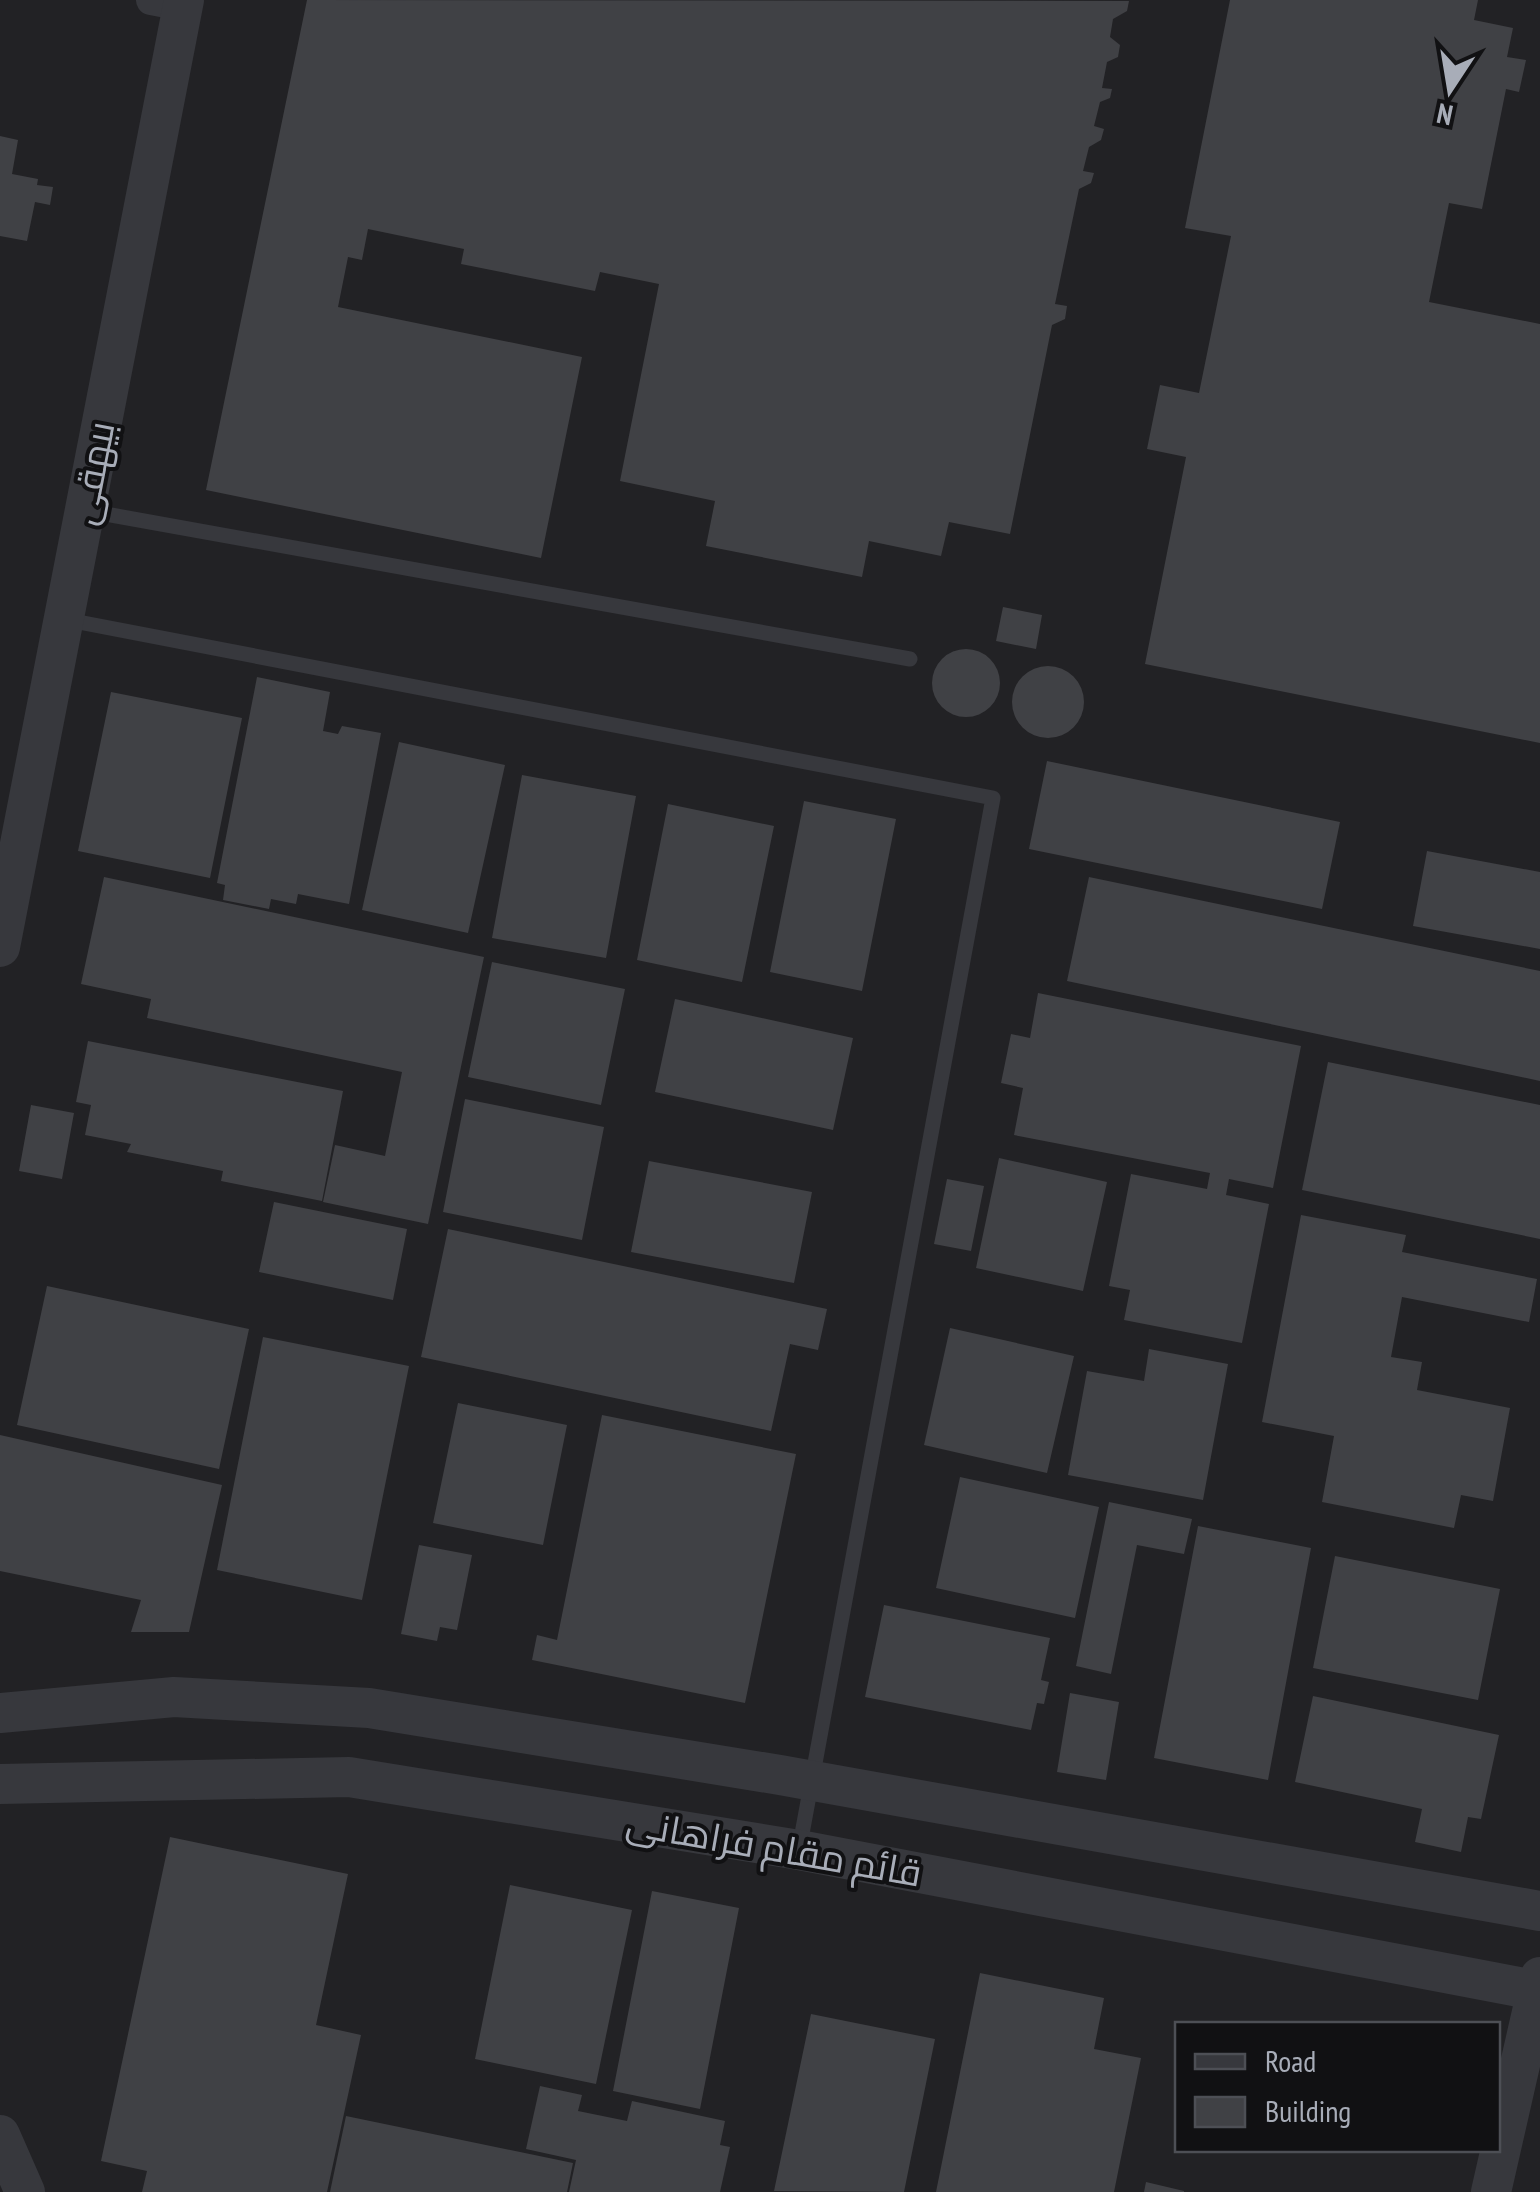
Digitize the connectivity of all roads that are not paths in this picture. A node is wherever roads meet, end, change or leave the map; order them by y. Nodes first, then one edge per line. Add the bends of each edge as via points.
1 (172, 2) edge
2 (85, 510) junction
3 (64, 620) junction
4 (910, 659) dead end
5 (0, 947) edge
6 (0, 1712) edge
7 (812, 1780) junction
8 (0, 1784) edge
9 (798, 1850) junction
10 (1540, 1910) edge
11 (1539, 1986) edge
12 (0, 2135) edge
13 (25, 2192) edge
14 (1491, 2192) edge

1 - 2 street, بیهقی
2 - 3 street, بیهقی
2 - 4 lane
3 - 5 street, بیهقی
3 - 7 lane via 992,798
6 - 7 street, قائم مقام فراهانی via 174,1696 369,1708
7 - 9 lane
7 - 10 street, قائم مقام فراهانی
8 - 9 street, قائم مقام فراهانی via 349,1776
9 - 11 street, قائم مقام فراهانی
11 - 14 street
12 - 13 street

